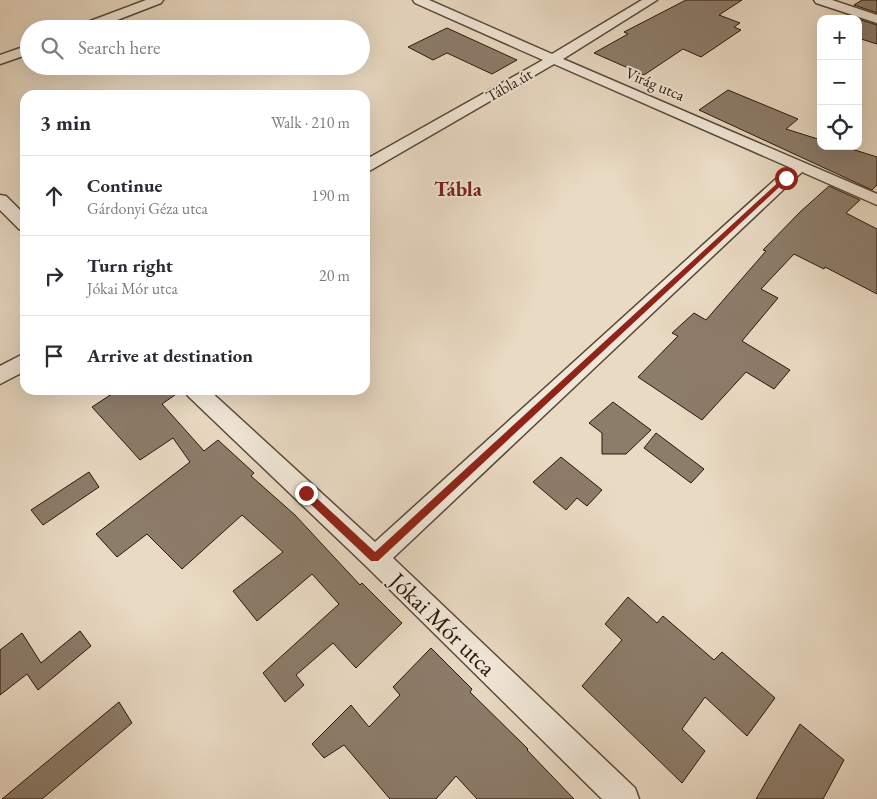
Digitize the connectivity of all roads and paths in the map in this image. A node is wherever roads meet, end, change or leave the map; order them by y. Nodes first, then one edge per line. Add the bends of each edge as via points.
1 (157, 0) edge
2 (420, 0) edge
3 (651, 0) edge
4 (820, 0) edge
5 (877, 19) edge
6 (105, 20) edge
7 (20, 52) edge
8 (0, 60) edge
9 (552, 60) junction
10 (370, 163) edge
11 (800, 165) junction
12 (0, 200) edge
13 (877, 200) edge
14 (20, 220) edge
15 (20, 364) edge
16 (0, 376) edge
17 (200, 395) edge
18 (375, 558) junction
19 (624, 799) edge

1 - 6 street
2 - 9 street, Virág utca
3 - 9 street, Tábla út
4 - 5 street
7 - 8 street
9 - 10 street, Tábla út
9 - 11 street, Virág utca
11 - 13 street, Virág utca
11 - 18 street
12 - 14 street
15 - 16 street
17 - 18 street, Jókai Mór utca
18 - 19 street, Jókai Mór utca

